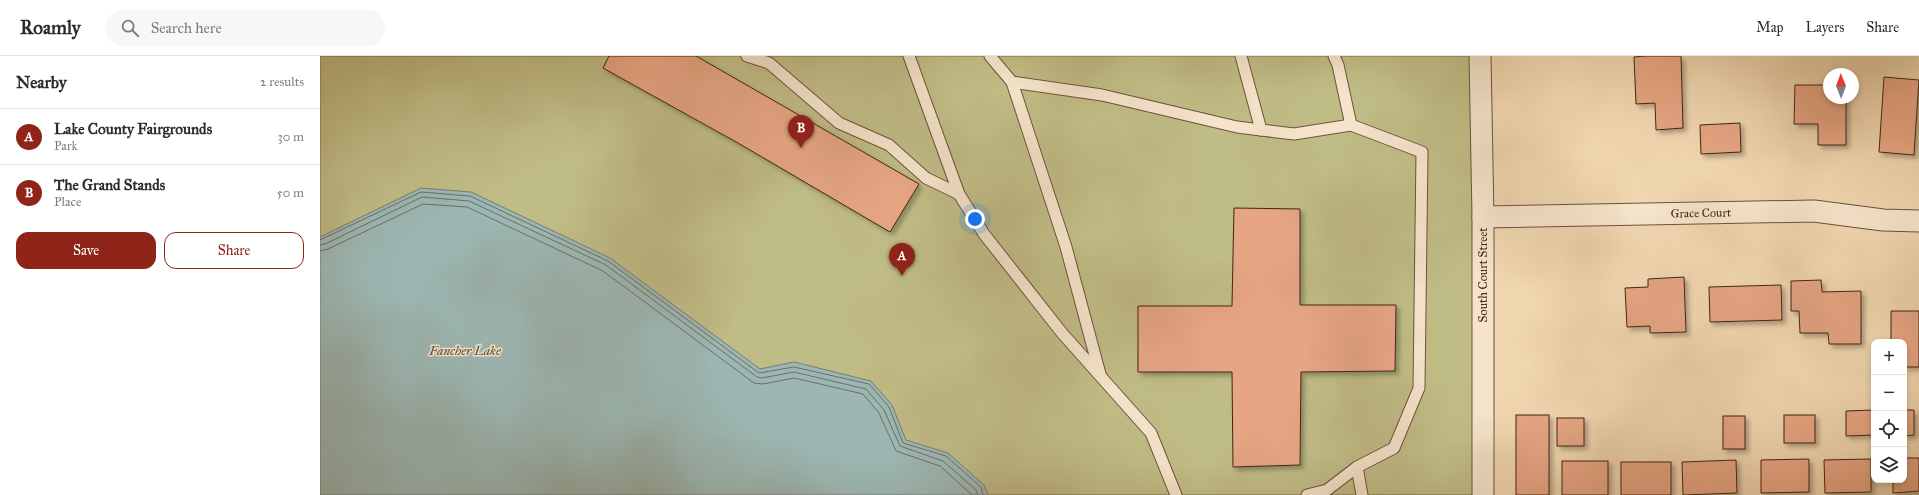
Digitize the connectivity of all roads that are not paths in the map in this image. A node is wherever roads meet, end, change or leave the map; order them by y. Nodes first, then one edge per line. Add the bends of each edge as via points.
1 (747, 56) edge
2 (909, 56) edge
3 (990, 56) edge
4 (1241, 56) edge
5 (1334, 56) edge
6 (1480, 56) edge
7 (1012, 82) junction
8 (1351, 125) junction
9 (1261, 130) junction
10 (959, 194) junction
11 (1483, 217) junction
12 (1919, 222) edge
13 (1101, 378) junction
14 (1357, 467) junction
15 (1176, 495) edge
16 (1308, 495) edge
17 (1362, 495) edge
18 (1483, 495) edge

1 - 10 lane via 770,64 839,122 889,145 926,178
2 - 10 lane
3 - 7 lane
4 - 9 lane
5 - 8 lane
6 - 11 street, South Court Street
7 - 9 lane via 1102,95 1237,127
7 - 13 lane via 1066,247
8 - 9 lane via 1294,134
8 - 14 lane via 1422,152 1419,388 1394,448
10 - 13 lane via 989,240
11 - 12 street, Grace Court via 1814,211
11 - 18 street, South Court Street
13 - 15 lane via 1151,433
14 - 16 lane via 1326,490
14 - 17 lane

